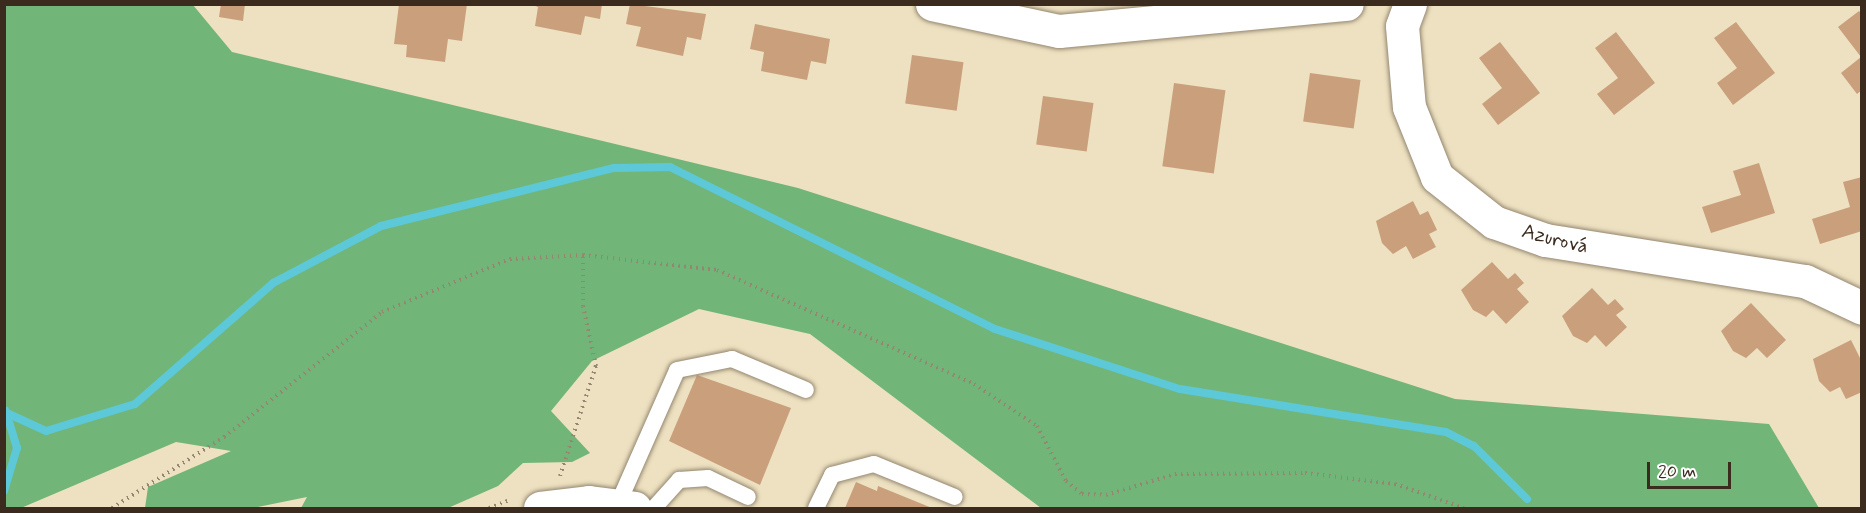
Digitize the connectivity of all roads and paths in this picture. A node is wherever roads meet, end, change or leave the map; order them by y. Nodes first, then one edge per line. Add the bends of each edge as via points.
1 (932, 4) edge
2 (1347, 4) edge
3 (1410, 4) edge
4 (582, 255) dead end
5 (1862, 308) edge
6 (806, 390) dead end
7 (560, 475) dead end
8 (748, 496) dead end
9 (955, 497) dead end
10 (627, 506) edge
11 (540, 508) edge
12 (654, 508) edge
13 (816, 508) edge

1 - 2 street via 1059,31
3 - 5 street, Azurová via 1402,26 1409,107 1437,177 1494,222 1545,240 1805,281
4 - 7 path via 583,306 596,366
6 - 10 lane via 732,360 677,370
8 - 12 lane via 708,478 679,480
9 - 13 lane via 874,464 832,476
10 - 11 street

